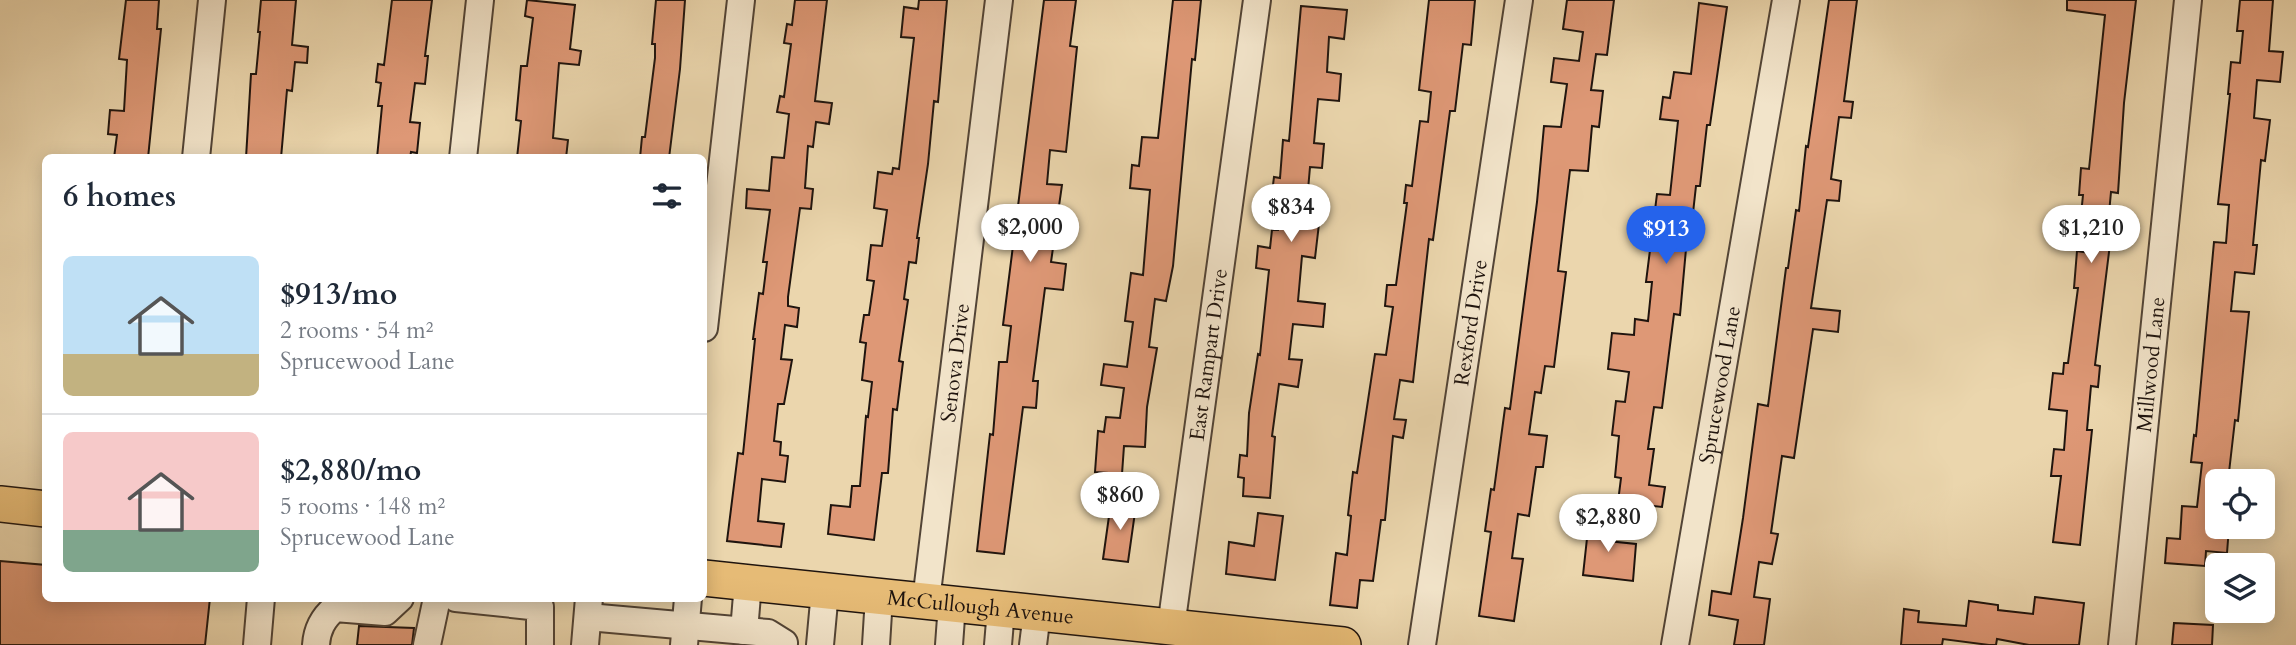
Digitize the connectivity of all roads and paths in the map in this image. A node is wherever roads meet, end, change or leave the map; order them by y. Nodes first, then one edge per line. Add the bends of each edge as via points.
1 (212, 0) edge
2 (480, 0) edge
3 (741, 0) edge
4 (999, 0) edge
5 (1258, 0) edge
6 (1519, 0) edge
7 (1786, 0) edge
8 (2188, 0) edge
9 (196, 154) edge
10 (464, 154) edge
11 (707, 301) edge
12 (0, 504) edge
13 (42, 509) edge
14 (707, 578) edge
15 (748, 583) junction
16 (825, 591) junction
17 (879, 597) junction
18 (261, 602) edge
19 (396, 602) edge
20 (436, 602) edge
21 (688, 602) edge
22 (542, 603) edge
23 (939, 603) junction
24 (588, 608) edge
25 (1001, 609) junction
26 (1035, 629) edge
27 (744, 631) junction
28 (1153, 632) edge
29 (685, 636) edge
30 (1210, 638) edge
31 (1268, 641) edge
32 (789, 644) edge
33 (257, 645) edge
34 (316, 645) edge
35 (427, 645) edge
36 (540, 645) edge
37 (585, 645) edge
38 (820, 645) edge
39 (876, 645) edge
40 (949, 645) edge
41 (998, 645) edge
42 (1343, 645) edge
43 (1422, 645) edge
44 (1675, 645) edge
45 (2122, 645) edge

1 - 9 street
2 - 10 street
3 - 11 street
4 - 23 street, Senova Drive
5 - 28 street, East Rampart Drive
6 - 43 street, Rexford Drive
7 - 44 street, Sprucewood Lane
8 - 45 street, Millwood Lane
12 - 13 main road
14 - 15 main road, McCullough Avenue
15 - 16 main road, McCullough Avenue
15 - 27 street
16 - 17 main road, McCullough Avenue
16 - 38 street
17 - 23 main road, McCullough Avenue
17 - 39 street
18 - 33 street
19 - 34 street via 385,612 335,608 324,617
20 - 35 street
21 - 29 street
22 - 36 street
23 - 25 main road, McCullough Avenue
23 - 40 street, Senova Drive
24 - 29 street
24 - 37 street
25 - 26 main road, McCullough Avenue
25 - 41 street
26 - 28 main road, McCullough Avenue
27 - 29 street
27 - 32 street via 768,633
28 - 30 main road, McCullough Avenue
30 - 31 main road, McCullough Avenue
31 - 42 main road, McCullough Avenue

